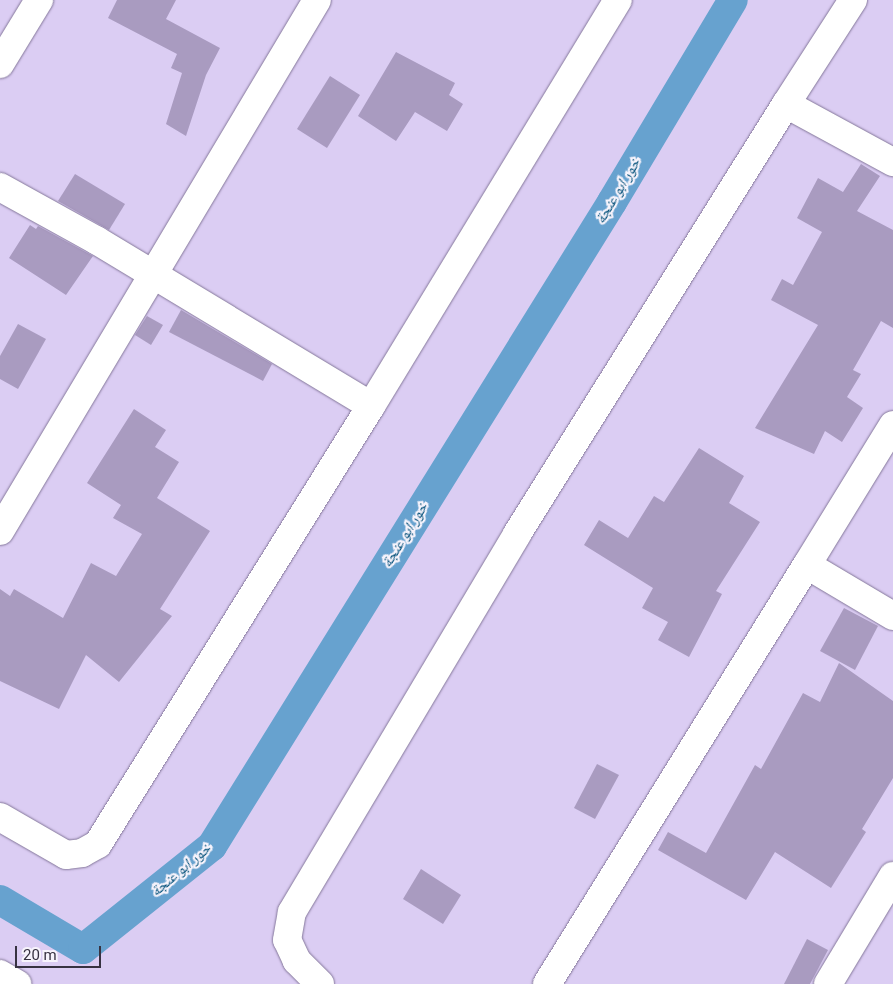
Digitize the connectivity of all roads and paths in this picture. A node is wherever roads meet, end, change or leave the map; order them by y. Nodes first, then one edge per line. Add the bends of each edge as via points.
1 (39, 0) edge
2 (316, 0) edge
3 (618, 0) edge
4 (852, 0) edge
5 (0, 64) edge
6 (786, 104) junction
7 (893, 162) edge
8 (0, 187) edge
9 (151, 275) junction
10 (371, 406) junction
11 (893, 425) edge
12 (0, 531) edge
13 (807, 565) junction
14 (893, 616) edge
15 (0, 817) edge
16 (893, 876) edge
17 (0, 974) edge
18 (17, 984) edge
19 (320, 984) edge
20 (547, 984) edge
21 (828, 984) edge

1 - 5 street
2 - 9 street
3 - 10 street
4 - 6 street
6 - 7 street
6 - 19 street via 517,534 292,912 287,940 297,961
8 - 9 street via 96,240
9 - 10 street
9 - 12 street
10 - 15 street via 98,844 82,853 66,855
11 - 13 street
13 - 14 street
13 - 20 street
16 - 21 street
17 - 18 street

